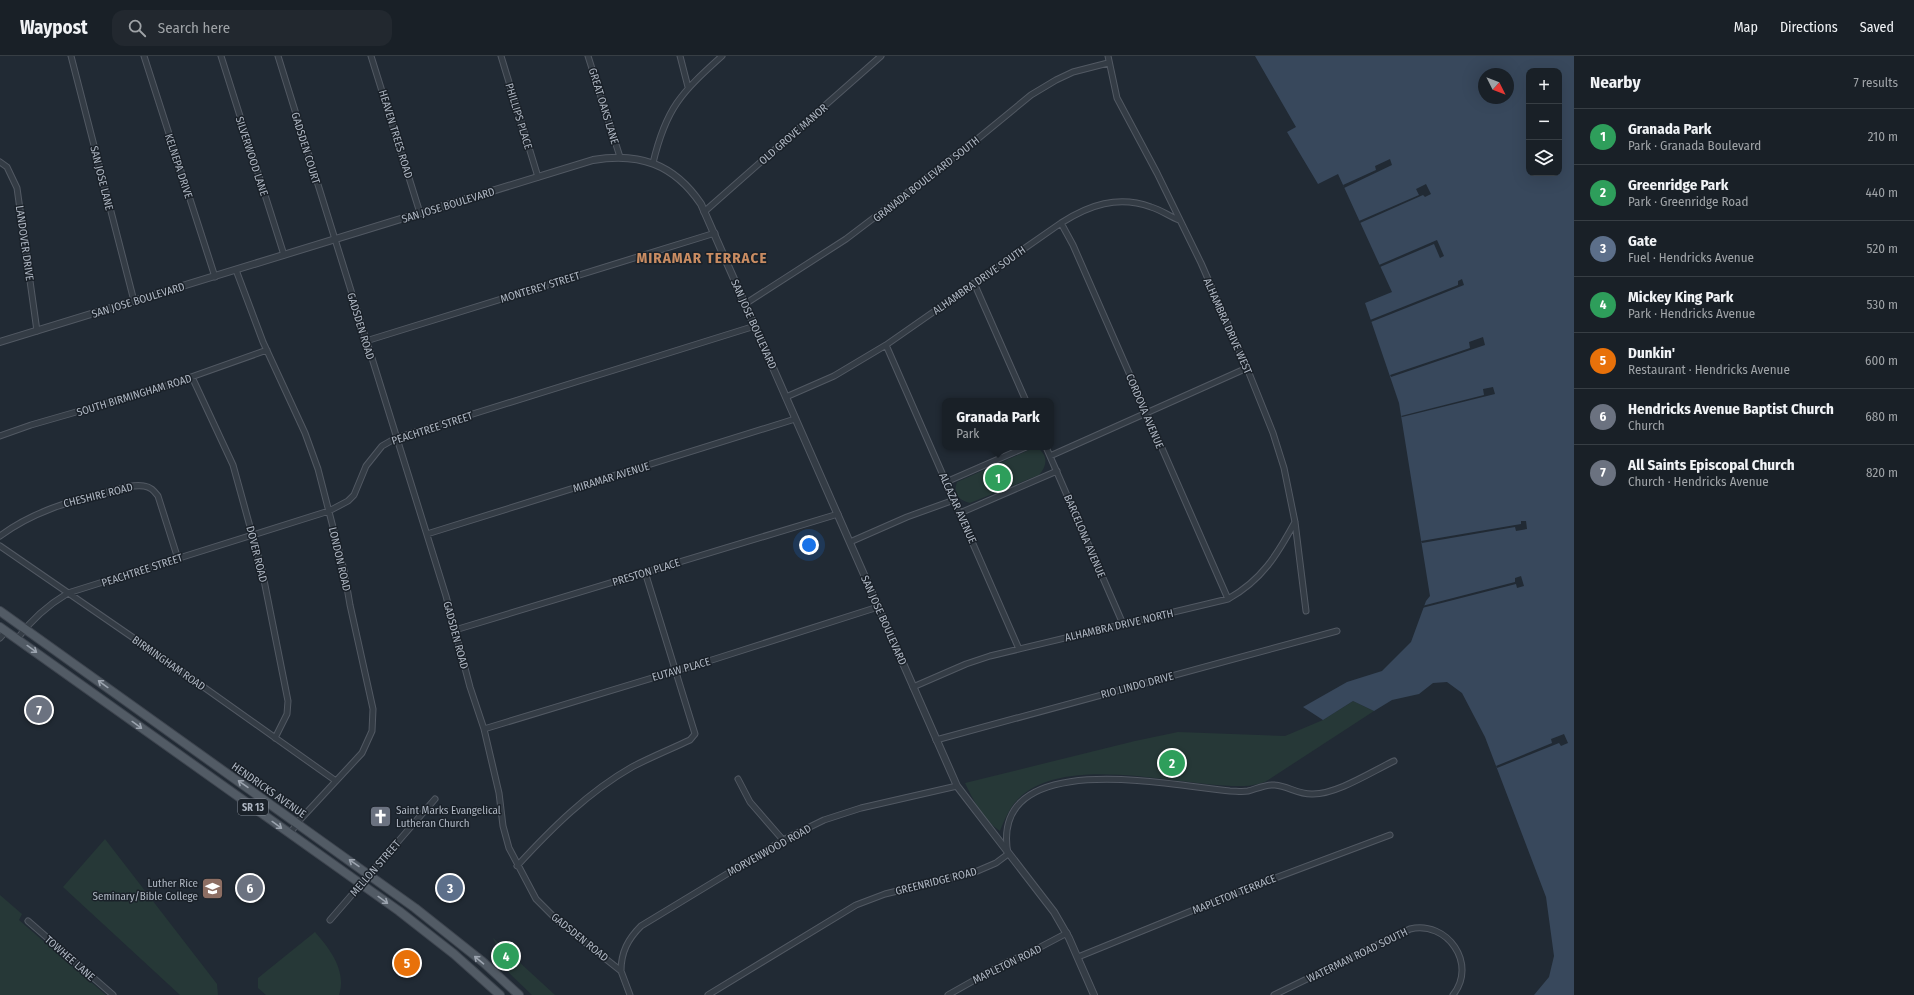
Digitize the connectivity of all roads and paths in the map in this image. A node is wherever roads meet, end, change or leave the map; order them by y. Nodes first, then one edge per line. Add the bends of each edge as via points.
1 (71, 56) edge
2 (144, 56) edge
3 (221, 56) edge
4 (278, 56) edge
5 (371, 56) edge
6 (501, 56) edge
7 (588, 56) edge
8 (680, 56) edge
9 (722, 56) edge
10 (881, 56) edge
11 (1108, 56) edge
12 (1108, 63) junction
13 (688, 86) junction
14 (620, 157) junction
15 (0, 162) edge
16 (652, 163) junction
17 (538, 177) junction
18 (704, 212) junction
19 (420, 213) junction
20 (1179, 220) junction
21 (1061, 223) junction
22 (714, 233) junction
23 (334, 240) junction
24 (284, 255) junction
25 (236, 270) junction
26 (215, 277) junction
27 (974, 283) junction
28 (134, 301) junction
29 (745, 304) junction
30 (755, 326) junction
31 (37, 330) junction
32 (366, 340) junction
33 (0, 342) edge
34 (886, 345) junction
35 (267, 350) junction
36 (1247, 368) junction
37 (192, 377) junction
38 (786, 397) junction
39 (1025, 398) edge
40 (1146, 413) junction
41 (796, 419) junction
42 (0, 436) edge
43 (396, 438) junction
44 (1019, 450) edge
45 (1047, 450) edge
46 (1050, 456) junction
47 (1056, 471) junction
48 (946, 482) junction
49 (954, 500) junction
50 (329, 511) junction
51 (960, 513) junction
52 (838, 514) junction
53 (1295, 522) junction
54 (427, 534) junction
55 (252, 535) junction
56 (0, 536) edge
57 (850, 542) junction
58 (0, 546) edge
59 (178, 559) junction
60 (645, 572) junction
61 (68, 593) junction
62 (1228, 599) junction
63 (878, 607) junction
64 (0, 611) edge
65 (1306, 611) dead end
66 (1123, 624) junction
67 (3, 629) edge
68 (24, 629) junction
69 (455, 630) junction
70 (1337, 631) dead end
71 (0, 638) edge
72 (17, 639) junction
73 (1019, 649) junction
74 (674, 671) junction
75 (91, 675) junction
76 (83, 686) junction
77 (913, 687) junction
78 (158, 724) junction
79 (484, 729) junction
80 (153, 736) junction
81 (275, 738) junction
82 (936, 740) junction
83 (1394, 761) dead end
84 (219, 767) junction
85 (212, 777) junction
86 (738, 779) dead end
87 (336, 781) junction
88 (957, 786) junction
89 (435, 799) dead end
90 (297, 823) junction
91 (290, 834) junction
92 (1390, 835) dead end
93 (783, 840) junction
94 (1008, 854) junction
95 (517, 866) junction
96 (370, 874) junction
97 (361, 884) junction
98 (426, 916) junction
99 (330, 920) dead end
100 (28, 921) dead end
101 (418, 926) junction
102 (1067, 933) junction
103 (1078, 956) junction
104 (621, 971) junction
105 (112, 995) edge
106 (500, 995) edge
107 (519, 995) edge
108 (630, 995) edge
109 (708, 995) edge
110 (948, 995) edge
111 (1094, 995) edge
112 (1274, 995) edge
113 (1452, 995) edge

1 - 28 street, SAN JOSE LANE
2 - 26 street, KELNEPA DRIVE
3 - 24 street, SILVERWOOD LANE
4 - 23 street, GADSDEN COURT
5 - 19 street, HEAVEN TREES ROAD
6 - 17 street, PHILLIPS PLACE
7 - 14 street, GREAT OAKS LANE
8 - 13 street
9 - 13 street
10 - 18 street, OLD GROVE MANOR
11 - 12 street, ALHAMBRA DRIVE WEST
12 - 20 street, ALHAMBRA DRIVE WEST via 1117,98
12 - 29 street, GRANADA BOULEVARD SOUTH via 1073,72 1030,95 969,146 846,239
13 - 16 street via 667,118
14 - 16 street, SAN JOSE BOULEVARD
14 - 17 street, SAN JOSE BOULEVARD via 593,160
15 - 31 street, LANDOVER DRIVE via 7,167 17,188
16 - 18 street, SAN JOSE BOULEVARD via 672,173 686,185
17 - 19 street, SAN JOSE BOULEVARD
18 - 22 street, SAN JOSE BOULEVARD
19 - 23 street, SAN JOSE BOULEVARD
20 - 21 street, ALHAMBRA DRIVE SOUTH via 1150,206 1124,202 1086,208
20 - 36 street, ALHAMBRA DRIVE WEST
21 - 27 street, ALHAMBRA DRIVE SOUTH
21 - 40 street, CORDOVA AVENUE
22 - 29 street, SAN JOSE BOULEVARD
22 - 32 street, MONTEREY STREET
23 - 24 street, SAN JOSE BOULEVARD
23 - 32 street, GADSDEN ROAD
24 - 25 street, SAN JOSE BOULEVARD
25 - 26 street, SAN JOSE BOULEVARD
25 - 35 street, LONDON ROAD
26 - 28 street, SAN JOSE BOULEVARD
27 - 34 street, ALHAMBRA DRIVE SOUTH
27 - 39 street
28 - 31 street, SAN JOSE BOULEVARD
29 - 30 street, SAN JOSE BOULEVARD
30 - 38 street, SAN JOSE BOULEVARD
30 - 43 street, PEACHTREE STREET
31 - 33 street, SAN JOSE BOULEVARD
32 - 43 street, GADSDEN ROAD
34 - 38 street, ALHAMBRA DRIVE SOUTH via 834,376
34 - 48 street, ALCAZAR AVENUE
35 - 37 street, SOUTH BIRMINGHAM ROAD
35 - 50 street, LONDON ROAD via 305,433
36 - 40 street
36 - 53 street, ALHAMBRA DRIVE WEST via 1284,468
37 - 42 street, SOUTH BIRMINGHAM ROAD
37 - 55 street, DOVER ROAD via 233,464
38 - 41 street, SAN JOSE BOULEVARD
40 - 46 street
40 - 62 street, CORDOVA AVENUE
41 - 52 street, SAN JOSE BOULEVARD
41 - 54 street, MIRAMAR AVENUE
43 - 50 street, PEACHTREE STREET via 382,446 366,466 354,495
43 - 54 street, GADSDEN ROAD
44 - 48 street
45 - 46 street, BARCELONA AVENUE
46 - 47 street, BARCELONA AVENUE
47 - 51 street
47 - 66 street, BARCELONA AVENUE
48 - 49 street, ALCAZAR AVENUE
49 - 51 street, ALCAZAR AVENUE
49 - 57 street
50 - 55 street, PEACHTREE STREET
50 - 87 street, LONDON ROAD via 374,709 368,744
51 - 73 street, ALCAZAR AVENUE
52 - 57 street, SAN JOSE BOULEVARD
52 - 60 street, PRESTON PLACE
53 - 62 street, ALHAMBRA DRIVE NORTH via 1267,568 1239,593
53 - 65 street, ALHAMBRA DRIVE WEST
54 - 69 street, GADSDEN ROAD
55 - 59 street, PEACHTREE STREET
55 - 81 street, DOVER ROAD via 262,570 288,701 287,714
56 - 59 street, CHESHIRE ROAD via 28,519 67,502 123,488 146,486 158,496
57 - 63 street, SAN JOSE BOULEVARD
58 - 61 street, BIRMINGHAM ROAD
59 - 61 street, PEACHTREE STREET
60 - 69 street, PRESTON PLACE
60 - 74 street
61 - 68 street, PEACHTREE STREET via 51,604
61 - 81 street, BIRMINGHAM ROAD
62 - 66 street, ALHAMBRA DRIVE NORTH
63 - 74 street, EUTAW PLACE
63 - 77 street, SAN JOSE BOULEVARD
64 - 68 main road, HENDRICKS AVENUE / SR 13
66 - 73 street, ALHAMBRA DRIVE NORTH
67 - 71 street
67 - 72 main road, HENDRICKS AVENUE / SR 13
68 - 72 street, PEACHTREE STREET
68 - 75 main road, HENDRICKS AVENUE / SR 13
69 - 79 street, GADSDEN ROAD
70 - 82 street, RIO LINDO DRIVE
72 -> 76 main road, HENDRICKS AVENUE / SR 13
73 - 77 street, ALHAMBRA DRIVE NORTH via 966,664
74 - 79 street, EUTAW PLACE
74 - 95 street via 695,734 690,740 638,765 599,790 565,816
75 - 76 main road
78 -> 75 main road, HENDRICKS AVENUE / SR 13
76 -> 80 main road, HENDRICKS AVENUE / SR 13
77 - 82 street, SAN JOSE BOULEVARD
78 - 80 main road
78 - 84 main road, HENDRICKS AVENUE / SR 13
79 - 95 street, GADSDEN ROAD via 499,793 503,826
80 - 85 main road, HENDRICKS AVENUE / SR 13
81 - 87 street, BIRMINGHAM ROAD
82 - 88 street, SAN JOSE BOULEVARD
83 - 94 street via 1330,792 1313,794 1273,784 1247,791 1105,779 1054,785 1030,795 1019,805 1006,834
84 - 85 main road
90 -> 84 main road, HENDRICKS AVENUE / SR 13
85 -> 91 main road, HENDRICKS AVENUE / SR 13
86 - 93 street via 750,802
87 - 90 street, LONDON ROAD
88 - 93 street, MORVENWOOD ROAD via 860,808 824,820
88 - 94 street, SAN JOSE BOULEVARD
89 - 96 street, MELLON STREET
90 - 91 street, LONDON ROAD
96 -> 90 main road, HENDRICKS AVENUE / SR 13
91 - 97 main road, HENDRICKS AVENUE / SR 13
92 - 103 street, MAPLETON TERRACE
93 - 104 street, MORVENWOOD ROAD via 641,926 625,947
94 - 102 street, SAN JOSE BOULEVARD via 1054,912
94 - 109 street, GREENRIDGE ROAD via 996,863 970,874 885,894 856,905
95 - 104 street, GADSDEN ROAD via 536,899 558,921
96 - 97 street, MELLON STREET
96 - 98 main road, HENDRICKS AVENUE / SR 13
97 - 99 street, MELLON STREET
97 -> 101 main road, HENDRICKS AVENUE / SR 13
98 - 101 main road
107 -> 98 main road, HENDRICKS AVENUE / SR 13
100 - 105 street, TOWHEE LANE
101 - 106 main road, HENDRICKS AVENUE / SR 13
102 - 103 street, SAN JOSE BOULEVARD
102 - 110 street, MAPLETON ROAD
103 - 111 street, SAN JOSE BOULEVARD
104 - 108 street
112 - 113 street, WATERMAN ROAD SOUTH via 1410,929 1422,927 1450,940 1458,952 1462,969 1461,978

